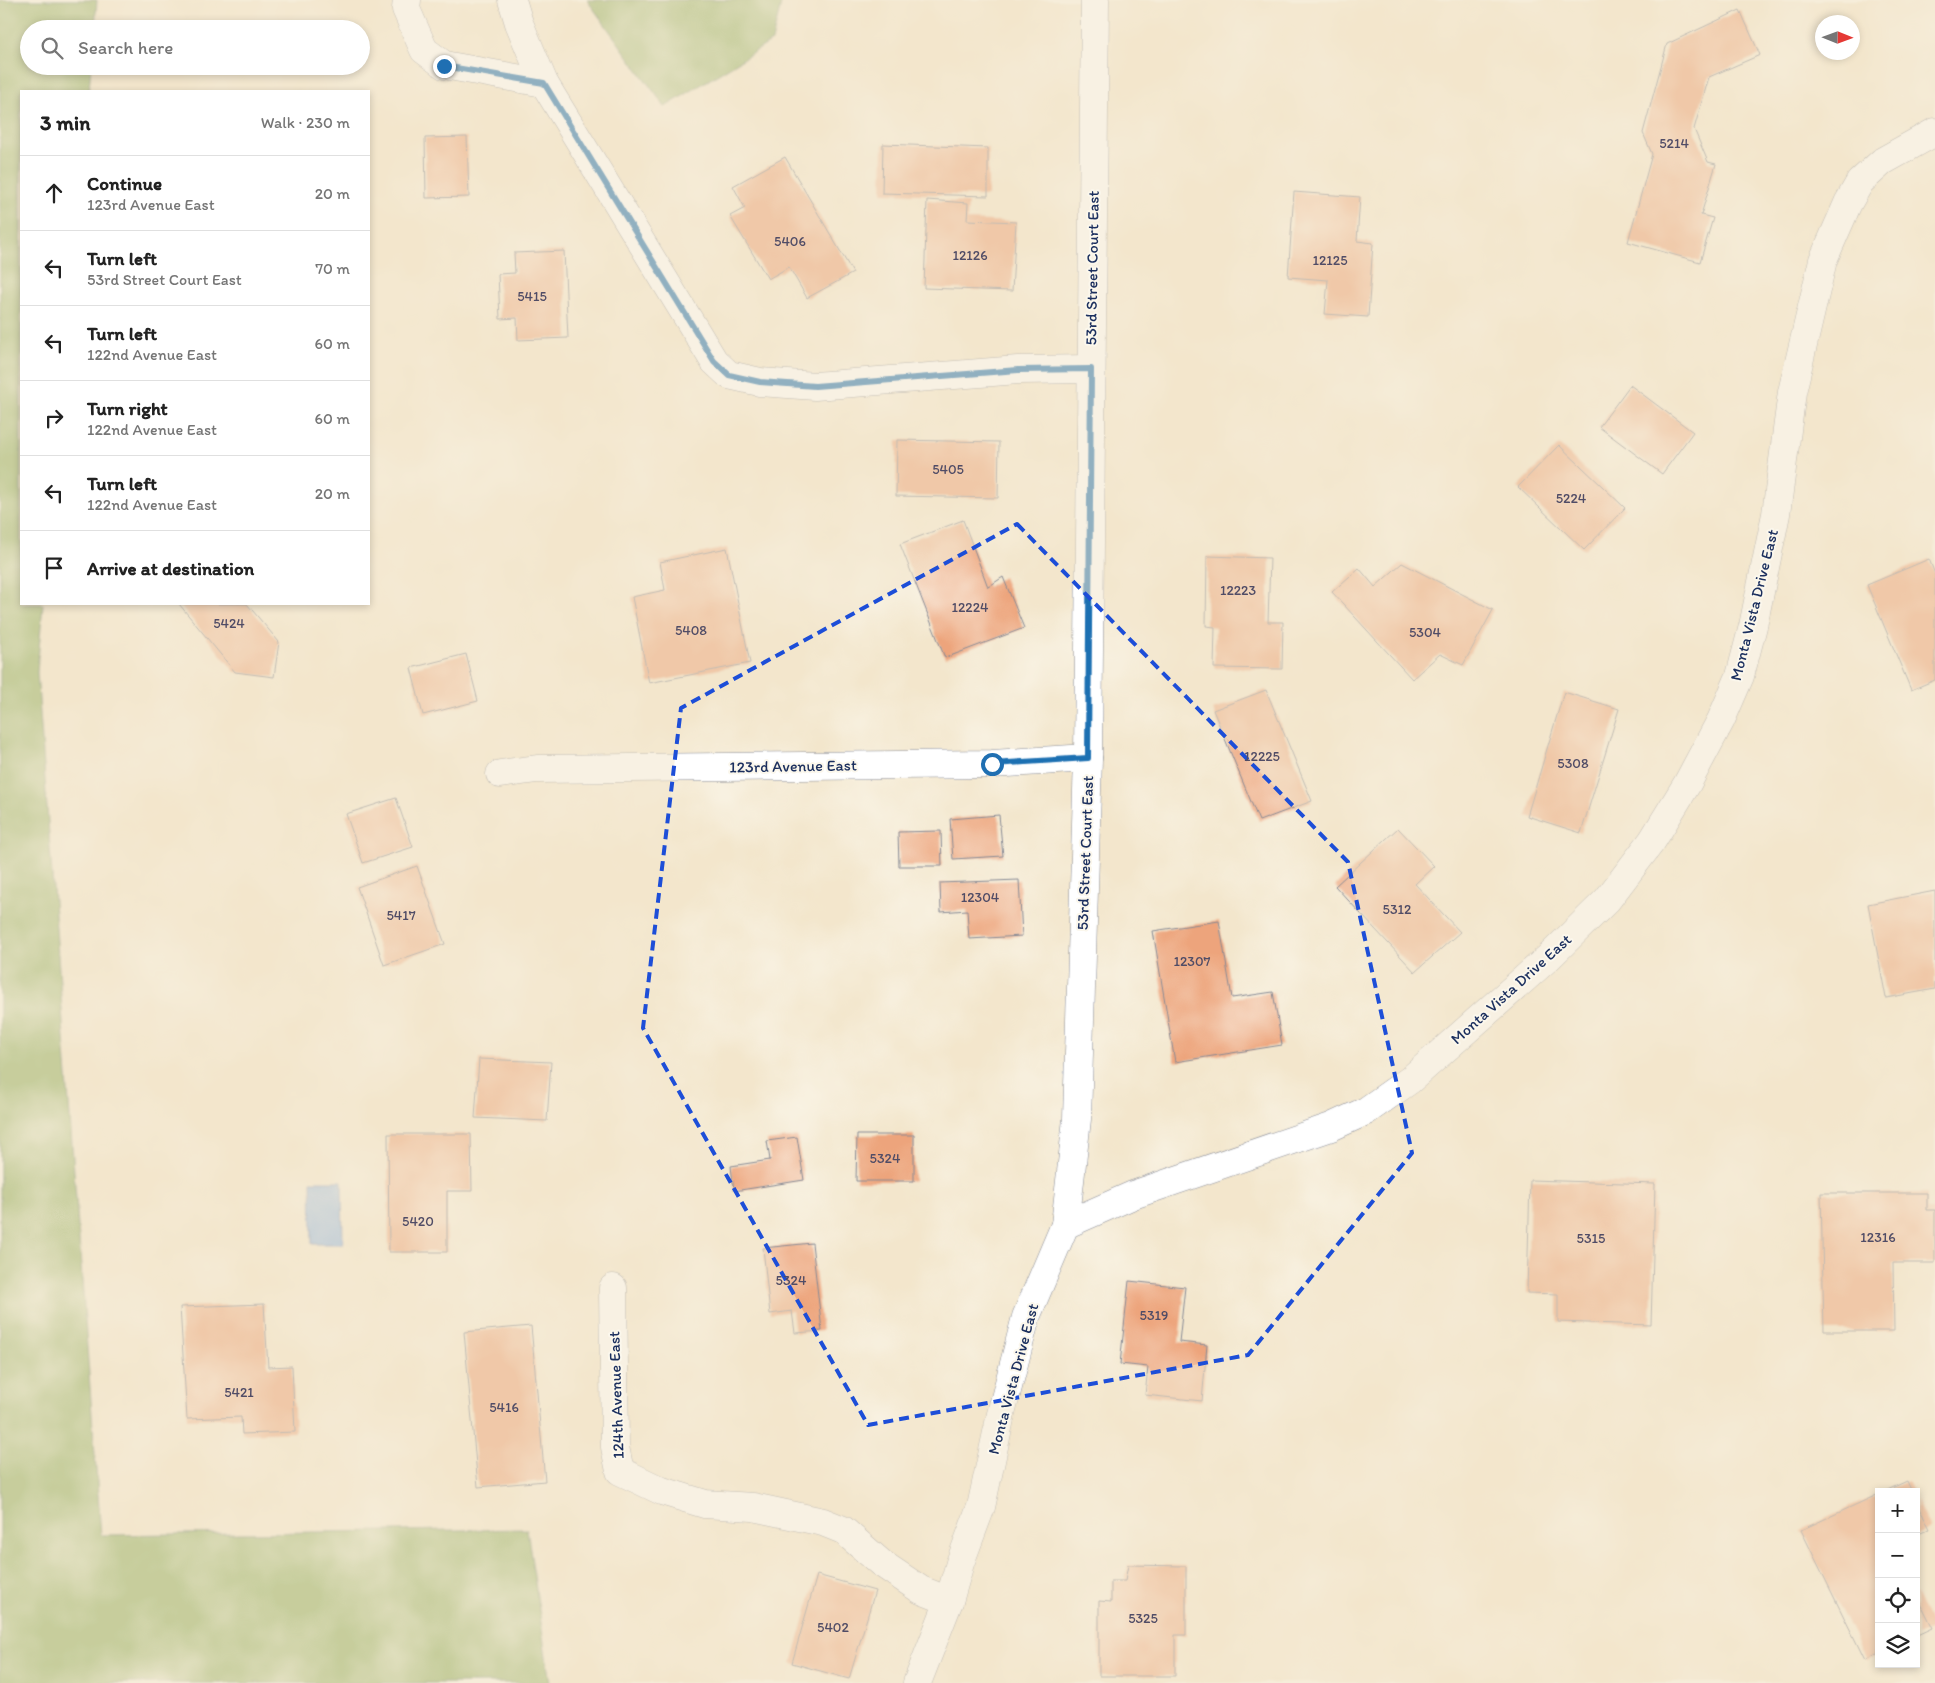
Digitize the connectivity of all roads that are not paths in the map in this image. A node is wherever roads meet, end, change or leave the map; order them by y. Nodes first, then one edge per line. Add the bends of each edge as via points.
1 (407, 0) edge
2 (512, 0) edge
3 (1094, 0) edge
4 (544, 83) junction
5 (1935, 132) edge
6 (1091, 369) junction
7 (1088, 758) junction
8 (500, 774) dead end
9 (1065, 1225) junction
10 (613, 1288) dead end
11 (949, 1601) junction
12 (917, 1683) edge

1 - 4 street via 406,9 424,50 444,66
2 - 4 street
3 - 6 street, 53rd Street Court East
4 - 6 street via 714,361 729,375 760,382 815,386 1018,370
5 - 9 street, Monta Vista Drive East via 1883,161 1860,182 1823,260 1792,392 1776,514 1740,676 1687,784 1652,841 1607,900 1549,957 1410,1080 1366,1110 1331,1127 1133,1195
6 - 7 street, 53rd Street Court East
7 - 8 street, 123rd Avenue East via 992,764 537,768
7 - 9 street, 53rd Street Court East via 1077,1119
9 - 11 street, Monta Vista Drive East via 1026,1317 981,1507
10 - 11 street, 124th Avenue East via 615,1448 620,1471 662,1491 705,1504 752,1507 823,1522 843,1530 913,1584
11 - 12 street, Monta Vista Drive East

